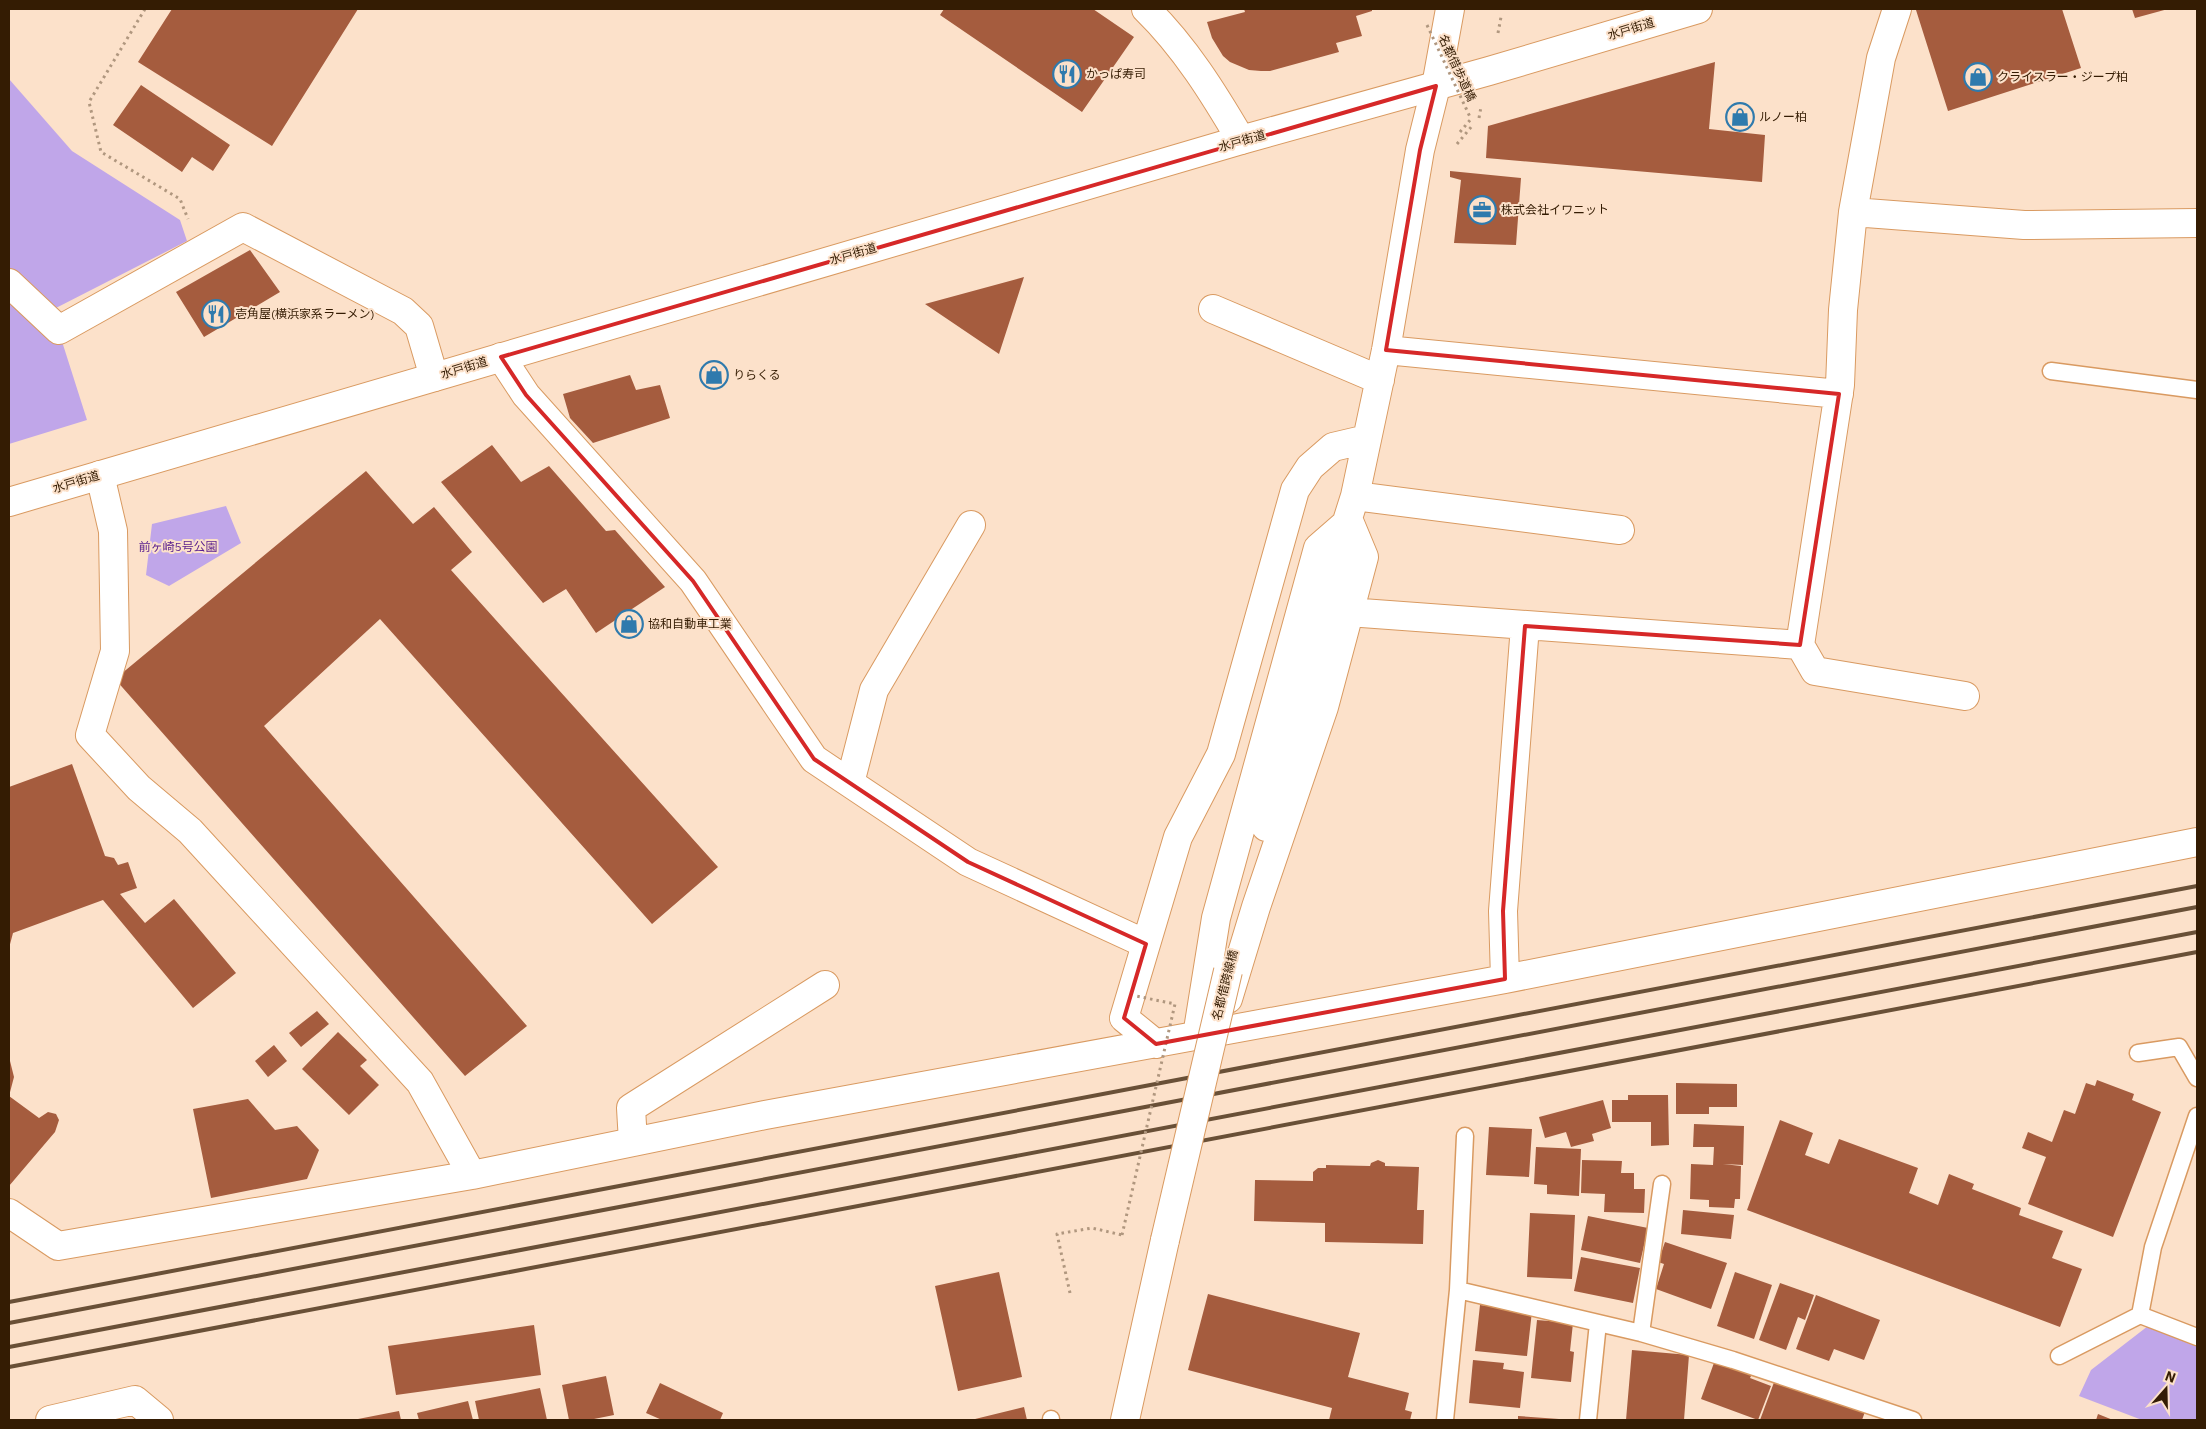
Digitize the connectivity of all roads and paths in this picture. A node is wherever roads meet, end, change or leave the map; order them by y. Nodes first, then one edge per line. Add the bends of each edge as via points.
1 (145, 9) edge
2 (1146, 9) edge
3 (1450, 9) edge
4 (1698, 9) edge
5 (1897, 9) edge
6 (1427, 25) dead end
7 (1436, 86) junction
8 (1471, 119) dead end
9 (1241, 140) junction
10 (1853, 212) junction
11 (2197, 223) edge
12 (201, 250) junction
13 (9, 283) edge
14 (1213, 309) dead end
15 (1386, 350) junction
16 (501, 357) junction
17 (2051, 371) dead end
18 (434, 377) junction
19 (1380, 380) junction
20 (2197, 390) edge
21 (1839, 394) junction
22 (1367, 439) junction
23 (100, 475) junction
24 (9, 502) edge
25 (1352, 508) junction
26 (971, 525) dead end
27 (1620, 530) dead end
28 (1348, 612) junction
29 (1524, 626) junction
30 (1800, 644) junction
31 (1965, 696) dead end
32 (850, 783) junction
33 (2197, 842) edge
34 (1146, 944) junction
35 (1505, 979) junction
36 (824, 985) dead end
37 (1136, 996) dead end
38 (1207, 1034) junction
39 (1156, 1044) junction
40 (2138, 1053) dead end
41 (2197, 1078) edge
42 (2197, 1116) edge
43 (1465, 1136) dead end
44 (633, 1142) junction
45 (472, 1175) junction
46 (1662, 1184) dead end
47 (9, 1213) edge
48 (1458, 1290) junction
49 (1070, 1293) dead end
50 (2140, 1315) junction
51 (1598, 1323) junction
52 (1641, 1333) junction
53 (2197, 1337) edge
54 (2059, 1356) dead end
55 (1880, 1415) edge
56 (50, 1420) edge
57 (159, 1420) edge
58 (1125, 1420) edge
59 (1445, 1420) edge
60 (1588, 1420) edge
61 (1913, 1420) edge

1 - 12 path via 89,102 101,152 180,199
2 - 9 main road via 1173,38 1210,88
3 - 7 main road, 名都借跨線橋
4 - 7 main road, 水戸街道
5 - 10 main road via 1881,58
6 - 8 path, 名都借歩道橋, bridge
7 - 9 main road, 水戸街道
7 - 15 main road, 名都借跨線橋 via 1420,150
9 - 16 main road, 水戸街道
10 - 11 main road via 2024,225
10 - 21 main road
12 - 13 main road via 59,330
12 - 18 main road via 243,226 403,311 419,326
14 - 19 main road
15 - 19 main road, 名都借跨線橋
15 - 21 main road
16 - 18 main road, 水戸街道
16 - 32 main road via 526,395 693,581 814,759
17 - 20 lane
18 - 23 main road, 水戸街道
19 - 22 main road, 名都借跨線橋
21 - 30 main road
22 - 25 main road, 名都借跨線橋
22 - 34 main road via 1333,447 1310,467 1295,490 1221,754 1178,837
23 - 24 main road, 水戸街道
23 - 45 main road via 113,531 115,651 90,735 139,788 190,831 420,1082
25 - 27 main road
25 - 28 main road via 1364,557
25 - 38 main road via 1318,548 1216,918
25 - 58 main road, 名都借跨線橋, bridge via 1228,971
26 - 32 main road via 874,690
28 - 29 main road
28 - 38 main road via 1324,707 1256,908
29 - 30 main road
29 - 35 main road via 1503,911
30 - 31 main road via 1815,671
32 - 34 main road via 968,862
33 - 35 main road
34 - 39 main road via 1124,1018
35 - 38 main road
36 - 44 main road via 631,1108
37 - 49 path, bridge via 1175,1004 1122,1235 1092,1228 1057,1234
38 - 39 main road
39 - 44 main road
40 - 41 lane via 2178,1047
42 - 50 lane via 2153,1247
43 - 48 lane
44 - 45 main road
45 - 47 main road via 58,1246
46 - 52 lane
48 - 51 lane
48 - 59 lane
50 - 53 lane
50 - 54 lane
51 - 52 lane
51 - 60 lane
52 - 55 lane via 1733,1360
55 - 61 lane
56 - 57 main road via 135,1400

